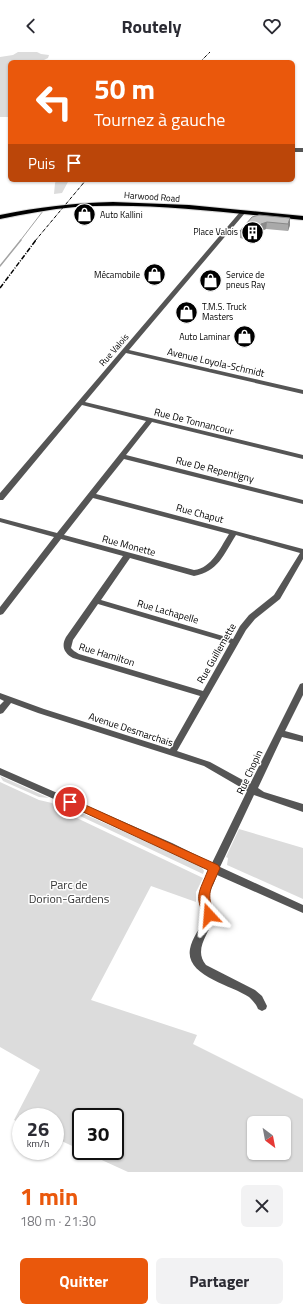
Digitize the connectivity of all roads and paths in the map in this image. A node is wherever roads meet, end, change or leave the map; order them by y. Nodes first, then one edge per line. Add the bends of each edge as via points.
1 (242, 213) junction
2 (1, 216) edge
3 (303, 218) edge
4 (125, 351) junction
5 (303, 392) edge
6 (81, 403) junction
7 (150, 420) junction
8 (122, 456) junction
9 (303, 458) edge
10 (92, 495) junction
11 (0, 498) edge
12 (303, 502) edge
13 (0, 520) edge
14 (234, 532) junction
15 (59, 536) junction
16 (303, 552) edge
17 (128, 555) junction
18 (96, 601) junction
19 (0, 612) edge
20 (235, 642) junction
21 (303, 686) edge
22 (205, 695) junction
23 (0, 696) edge
24 (9, 700) junction
25 (0, 711) edge
26 (280, 733) junction
27 (303, 739) edge
28 (172, 753) junction
29 (0, 771) edge
30 (253, 789) junction
31 (303, 808) edge
32 (214, 868) junction
33 (303, 909) edge
34 (262, 1006) dead end

1 - 2 main road, Harwood Road via 106,204 55,206
1 - 3 main road, Harwood Road
1 - 4 street, Rue Valois
4 - 5 street, Avenue Loyola-Schmidt
4 - 6 street, Rue Valois
6 - 7 street, Rue De Tonnancour
6 - 11 street, Rue Valois
7 - 8 street
7 - 9 street, Rue De Tonnancour
8 - 10 street
8 - 12 street, Rue De Repentigny
10 - 14 street, Rue Chaput
10 - 15 street
13 - 15 street, Rue Monette
14 - 16 street, Rue Chaput
14 - 17 street, Rue Monette via 212,566 203,572 191,572
15 - 17 street, Rue Monette
15 - 19 street
16 - 20 street, Rue Guillemette via 280,594 249,620
17 - 18 street, Rue Hamilton
18 - 20 street, Rue Lachapelle
18 - 22 street, Rue Hamilton via 69,639 66,646 69,652 80,658
20 - 22 street, Rue Guillemette
21 - 26 street, Rue Chopin
22 - 28 street, Rue Guillemette
23 - 24 street, Avenue Desmarchais
24 - 25 street
24 - 28 street, Avenue Desmarchais
26 - 27 street
26 - 30 street, Rue Chopin
28 - 30 street, Avenue Desmarchais via 215,767
29 - 32 street
30 - 31 street, Avenue Desmarchais
30 - 32 street, Rue Chopin
32 - 33 street
32 - 34 street, Rue Chopin via 203,894 203,902 210,918 194,950 195,959 202,968 252,993

